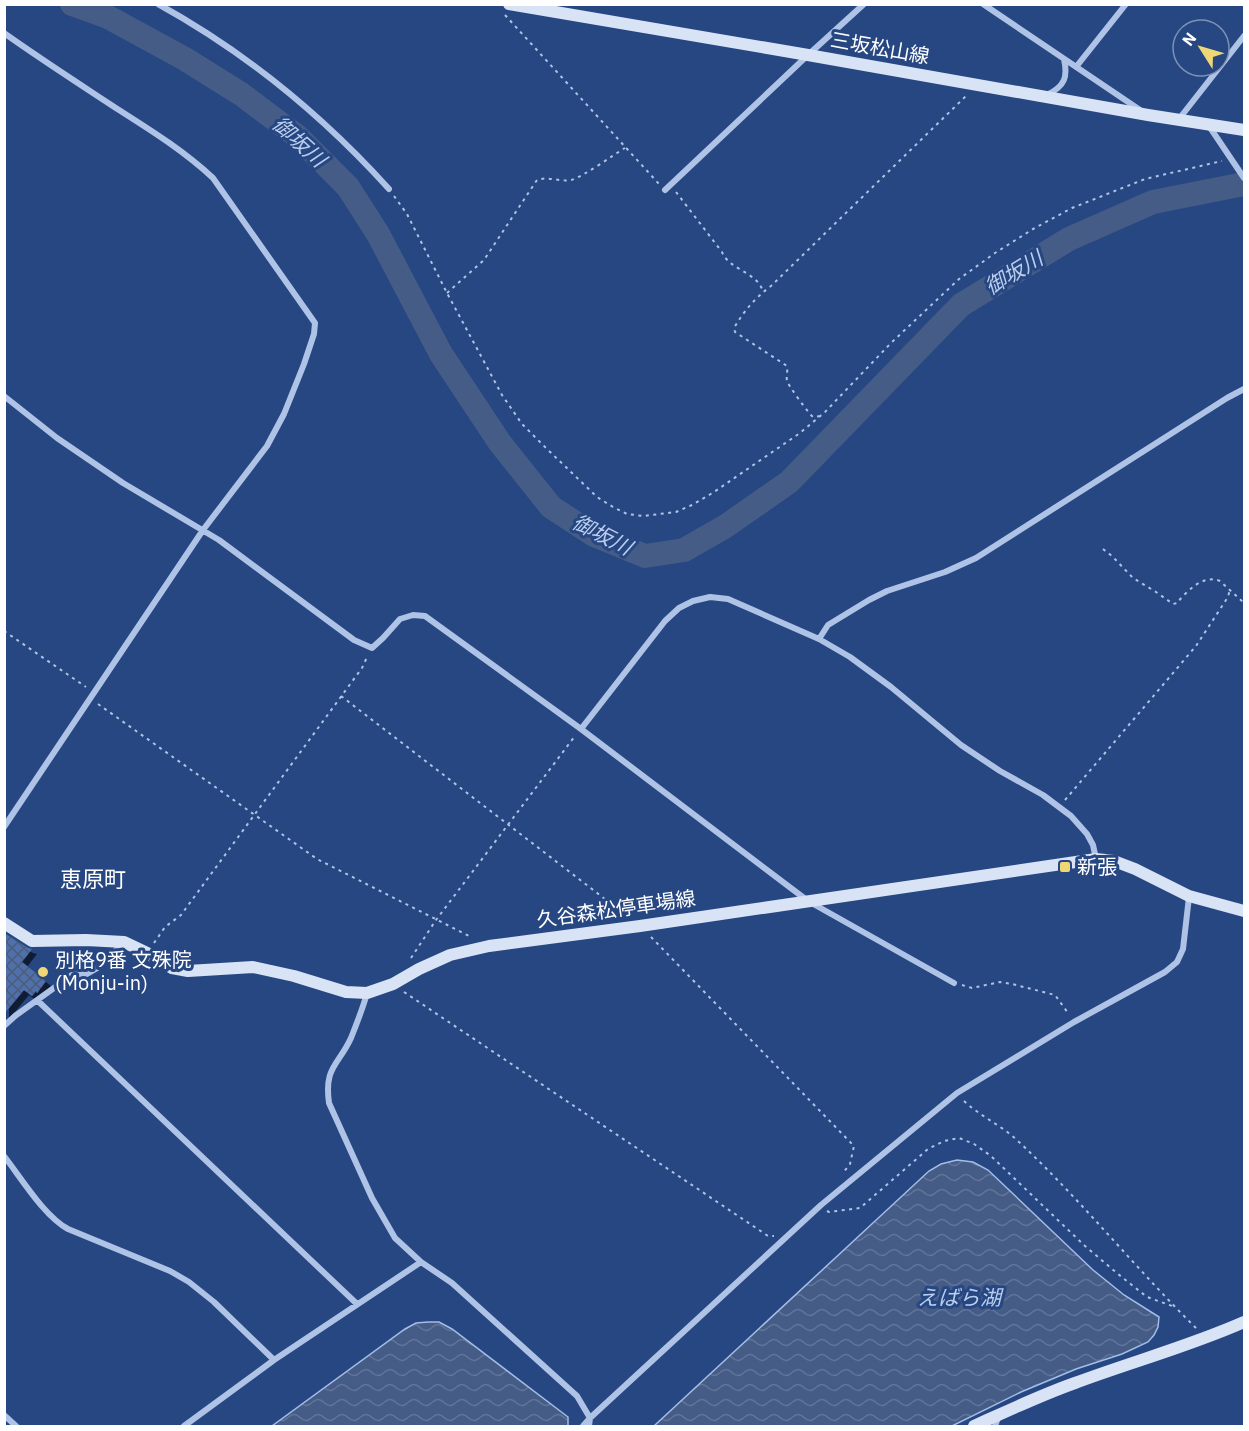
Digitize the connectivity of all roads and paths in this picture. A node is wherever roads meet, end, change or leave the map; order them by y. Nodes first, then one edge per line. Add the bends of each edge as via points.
1 (158, 4) edge
2 (864, 4) edge
3 (983, 4) edge
4 (1126, 4) edge
5 (506, 9) edge
6 (4, 33) edge
7 (1245, 36) edge
8 (808, 55) junction
9 (1064, 59) junction
10 (1076, 67) junction
11 (973, 84) junction
12 (1044, 97) junction
13 (1148, 115) junction
14 (1178, 119) junction
15 (1207, 123) junction
16 (1245, 130) edge
17 (626, 147) junction
18 (1232, 161) junction
19 (1245, 178) edge
20 (668, 188) junction
21 (389, 189) joint
22 (763, 292) junction
23 (447, 293) junction
24 (1245, 389) edge
25 (6, 400) edge
26 (819, 416) junction
27 (203, 531) junction
28 (1103, 549) dead end
29 (1230, 589) junction
30 (1245, 603) edge
31 (4, 631) edge
32 (819, 639) junction
33 (372, 648) junction
34 (93, 696) junction
35 (581, 729) junction
36 (1059, 807) junction
37 (255, 814) junction
38 (4, 827) edge
39 (1096, 859) junction
40 (1189, 896) junction
41 (808, 901) junction
42 (1245, 911) edge
43 (436, 920) junction
44 (4, 923) edge
45 (124, 942) junction
46 (489, 946) junction
47 (147, 953) junction
48 (406, 966) dead end
49 (954, 983) joint
50 (393, 984) junction
51 (367, 993) junction
52 (38, 1001) junction
53 (1074, 1022) junction
54 (4, 1026) edge
55 (957, 1094) junction
56 (4, 1156) edge
57 (821, 1205) junction
58 (774, 1236) dead end
59 (421, 1262) junction
60 (357, 1305) junction
61 (1175, 1307) junction
62 (1245, 1322) edge
63 (1206, 1337) junction
64 (274, 1360) junction
65 (4, 1415) edge
66 (590, 1418) junction
67 (997, 1420) edge
68 (16, 1426) edge
69 (184, 1426) edge
70 (583, 1426) edge
71 (589, 1426) edge
72 (974, 1426) edge

1 - 21 street via 242,56 274,81 346,144
2 - 8 street
3 - 9 street
4 - 10 street
5 - 8 main road, 三坂松山線
5 - 17 path
6 - 27 street via 169,142 213,178 315,322 304,364 267,446
7 - 14 street
8 - 11 main road, 三坂松山線
8 - 20 street
9 - 10 street
9 - 12 street via 1065,79 1058,89
10 - 13 street
11 - 12 main road, 三坂松山線
11 - 22 path via 970,93
12 - 13 main road, 三坂松山線
13 - 14 main road, 三坂松山線
14 - 15 main road, 三坂松山線
15 - 16 main road, 三坂松山線
15 - 18 street
17 - 20 path
17 - 23 path via 575,179 537,180 484,260
18 - 19 street
18 - 26 path via 1145,179 1072,208 1033,229 959,279
20 - 22 path via 724,258 755,279
21 - 23 path via 407,214
22 - 26 path via 743,313 735,332 787,366 789,386 813,417
23 - 26 path via 522,424 597,497 627,514 660,515 692,505 800,433
24 - 32 street via 976,558 869,600 828,625
25 - 27 street via 123,483
27 - 33 street via 354,640
27 - 34 street
28 - 29 path via 1127,574 1173,604 1208,579 1220,581
29 - 30 path
29 - 36 path via 1196,646
31 - 34 path
32 - 35 street via 728,599 710,597 693,601 678,608 665,621
32 - 36 street via 891,687 961,745
33 - 35 street via 400,619 425,616
33 - 37 path via 362,668
34 - 37 path
34 - 38 street
35 - 41 street
35 - 43 path
36 - 39 street via 1087,834
37 - 43 path via 317,859
37 - 47 path via 181,915 165,927
39 - 40 main road, 久谷森松停車場線 via 1135,869
39 - 41 main road, 久谷森松停車場線
40 - 42 main road, 久谷森松停車場線
40 - 53 street via 1183,949 1177,962
41 - 46 main road, 久谷森松停車場線
41 - 49 street
43 - 46 path
43 - 48 path
44 - 45 main road, 久谷森松停車場線 via 32,941
45 - 47 main road, 久谷森松停車場線
45 - 52 street via 99,967 87,974 72,975
46 - 50 main road, 久谷森松停車場線 via 450,955
47 - 51 main road, 久谷森松停車場線 via 172,968 188,971 253,967 346,992
49 - 53 path via 972,988 1000,982 1055,995
50 - 51 main road, 久谷森松停車場線
50 - 58 path via 768,1236
51 - 59 street via 350,1038 328,1077 329,1103 385,1221 395,1238
52 - 54 street
52 - 60 street
53 - 55 street
55 - 57 street
55 - 61 path via 1018,1140
56 - 64 street via 58,1224 170,1270 214,1302
57 - 61 path via 828,1212 860,1208 928,1149 959,1138 991,1156 1085,1246 1147,1297
57 - 66 street
59 - 60 street
59 - 66 street via 452,1283 577,1396
60 - 64 street
61 - 63 path
62 - 63 main road
63 - 67 main road via 1074,1383
64 - 69 street
65 - 68 street
66 - 70 street
66 - 71 street
67 - 72 main road

